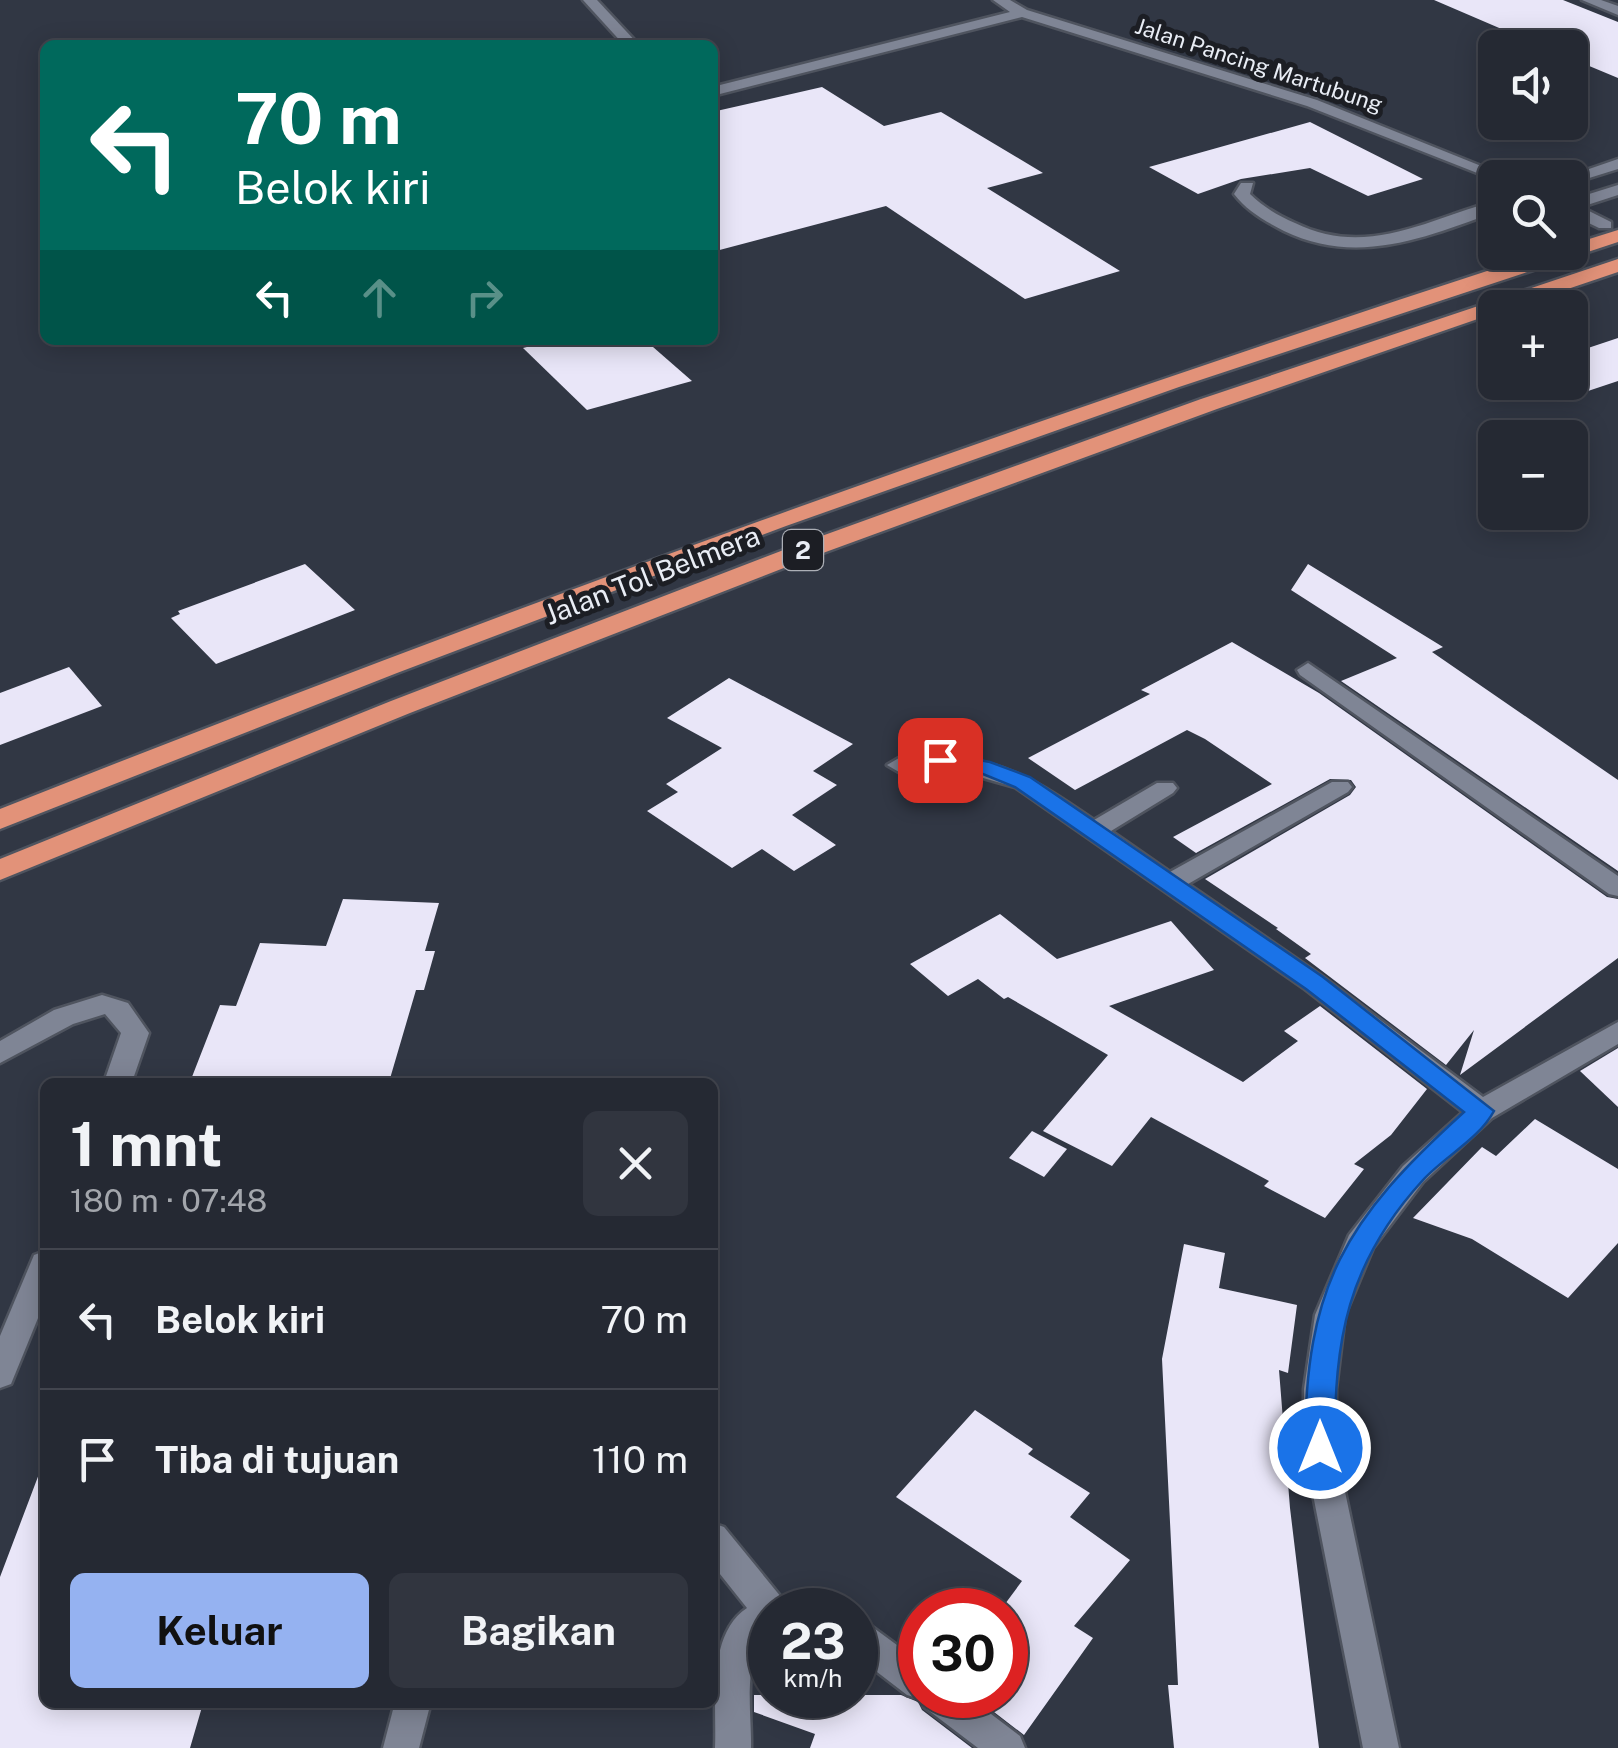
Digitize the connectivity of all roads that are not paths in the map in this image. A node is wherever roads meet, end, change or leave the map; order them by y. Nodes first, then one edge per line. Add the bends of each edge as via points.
1 (590, 0) edge
2 (1000, 0) edge
3 (1589, 0) edge
4 (1618, 11) edge
5 (1022, 12) junction
6 (627, 40) edge
7 (718, 90) edge
8 (1618, 164) edge
9 (1478, 168) edge
10 (1588, 174) edge
11 (1247, 186) dead end
12 (1618, 190) edge
13 (1588, 201) edge
14 (1478, 212) edge
15 (1588, 217) edge
16 (1612, 231) edge
17 (1588, 242) edge
18 (1618, 265) edge
19 (1512, 270) edge
20 (1308, 670) dead end
21 (899, 765) dead end
22 (1340, 787) dead end
23 (1165, 788) dead end
24 (0, 820) edge
25 (1092, 832) junction
26 (0, 870) edge
27 (1168, 884) junction
28 (1618, 888) edge
29 (1618, 1032) edge
30 (0, 1052) edge
31 (119, 1078) edge
32 (1482, 1111) junction
33 (40, 1275) edge
34 (0, 1375) edge
35 (718, 1546) edge
36 (751, 1588) edge
37 (748, 1630) edge
38 (411, 1708) edge
39 (967, 1718) edge
40 (401, 1748) edge
41 (733, 1748) edge
42 (1007, 1748) edge
43 (1381, 1748) edge

1 - 6 street
2 - 5 street, Jalan Pancing Martubung
3 - 4 street
5 - 7 street
5 - 9 street, Jalan Pancing Martubung via 1312,103
8 - 10 street
11 - 14 street via 1242,194 1251,205 1298,234 1350,246 1393,242
12 - 13 street
15 - 16 street
16 - 17 highway, Jalan Tol Belmera / 2
18 - 26 highway, Jalan Tol Belmera / 2 via 943,497 446,686
19 - 24 highway, Jalan Tol Belmera / 2 via 879,484 332,686
20 - 28 street
21 - 25 street via 940,760 982,766 1022,782
22 - 27 street
23 - 25 street
25 - 27 street
27 - 32 street via 1314,983
29 - 32 street
30 - 31 street via 104,1004 118,1009 135,1034
32 - 43 street via 1413,1174 1360,1243 1330,1315 1320,1448
33 - 34 street
35 - 36 street
37 - 41 street via 738,1656
38 - 40 street
39 - 42 street

